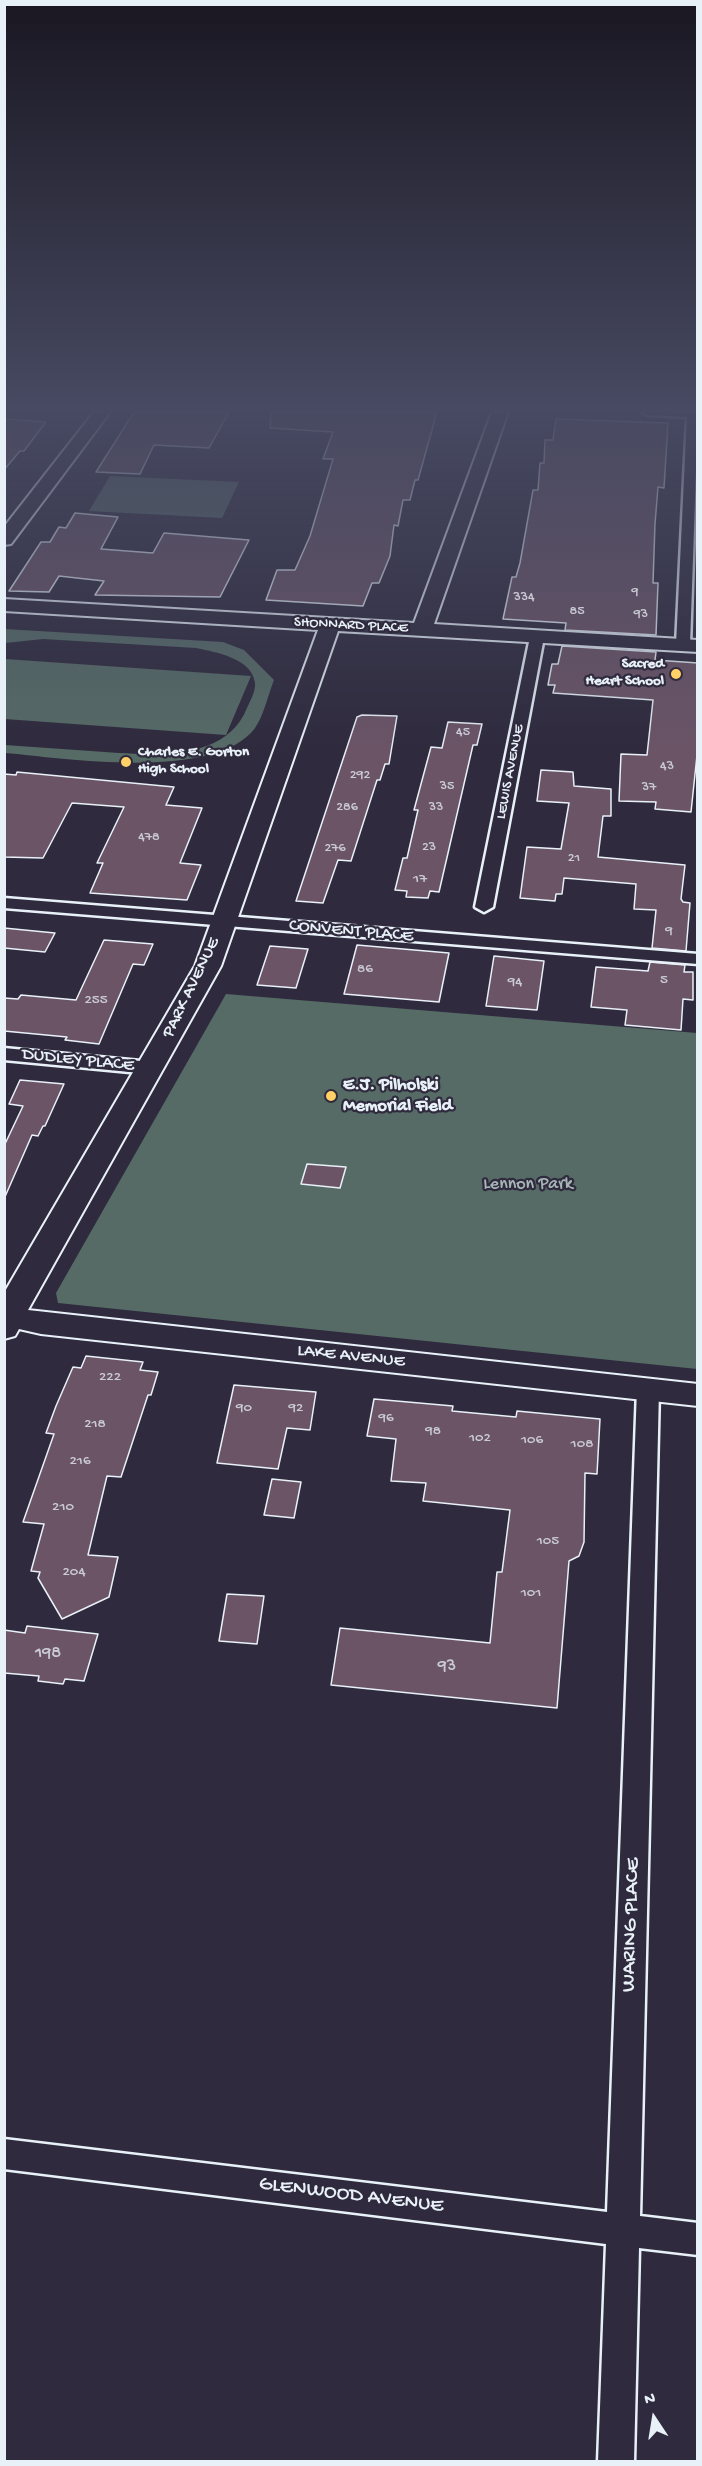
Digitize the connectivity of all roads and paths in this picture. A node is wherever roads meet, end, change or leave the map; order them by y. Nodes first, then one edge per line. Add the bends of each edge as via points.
1 (14, 527) edge
2 (459, 527) edge
3 (692, 527) edge
4 (4, 540) edge
5 (4, 606) edge
6 (330, 625) junction
7 (422, 630) junction
8 (537, 637) junction
9 (690, 645) edge
10 (4, 903) edge
11 (484, 907) dead end
12 (224, 921) junction
13 (698, 959) edge
14 (4, 1054) edge
15 (151, 1068) junction
16 (6, 1320) edge
17 (648, 1389) junction
18 (698, 1395) edge
19 (4, 2154) edge
20 (622, 2229) junction
21 (698, 2239) edge
22 (616, 2462) edge

1 - 4 street
2 - 7 street
3 - 9 street
5 - 6 street, SHONNARD PLACE
6 - 7 street, SHONNARD PLACE
6 - 12 street, PARK AVENUE
7 - 8 street, SHONNARD PLACE
8 - 9 street, SHONNARD PLACE
8 - 11 street, LEWIS AVENUE
10 - 12 street, CONVENT PLACE
12 - 13 street, CONVENT PLACE
12 - 15 street, PARK AVENUE via 208,966
14 - 15 street, DUDLEY PLACE
15 - 16 street, PARK AVENUE
16 - 17 street, LAKE AVENUE
17 - 18 street, LAKE AVENUE
17 - 20 street, WARING PLACE
19 - 20 street, GLENWOOD AVENUE
20 - 21 street, GLENWOOD AVENUE
20 - 22 street, WARING PLACE

